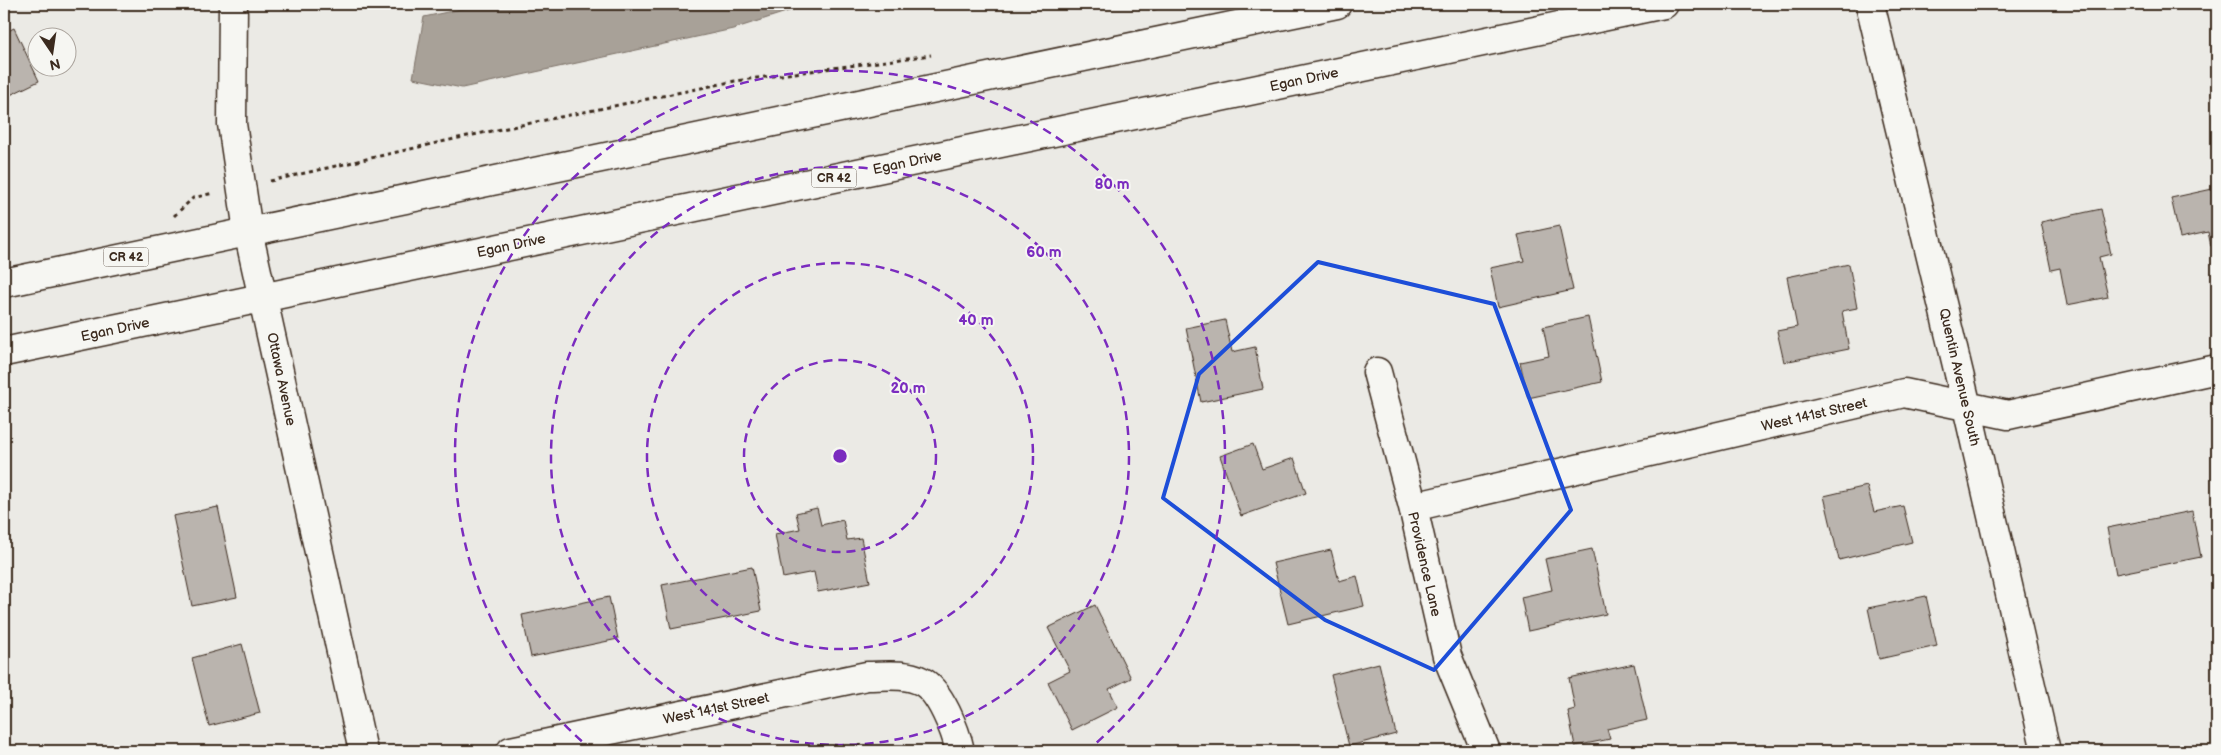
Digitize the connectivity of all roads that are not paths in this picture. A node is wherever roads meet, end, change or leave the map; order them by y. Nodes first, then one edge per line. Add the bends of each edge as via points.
1 (233, 4) edge
2 (1337, 4) edge
3 (1664, 4) edge
4 (1870, 4) edge
5 (248, 230) junction
6 (4, 283) edge
7 (264, 297) junction
8 (4, 352) edge
9 (2217, 369) edge
10 (1377, 372) dead end
11 (1967, 407) junction
12 (1413, 507) junction
13 (363, 751) edge
14 (511, 751) edge
15 (960, 751) edge
16 (1486, 751) edge
17 (2046, 751) edge

1 - 5 main road, Ottawa Avenue via 232,124
2 - 5 main road, CR 42
3 - 7 main road, Egan Drive / CR 42
4 - 11 main road, Quentin Avenue South
5 - 6 main road, CR 42
5 - 7 main road, Ottawa Avenue
7 - 8 main road, Egan Drive / CR 42
7 - 13 main road, Ottawa Avenue
9 - 11 main road, West 141st Street via 2008,415
10 - 12 main road, Providence Lane
11 - 12 main road, West 141st Street via 1904,393
11 - 17 main road, Quentin Avenue South
12 - 16 main road, Providence Lane via 1447,656
14 - 15 main road, West 141st Street via 867,676 898,676 922,681 941,701 957,736

